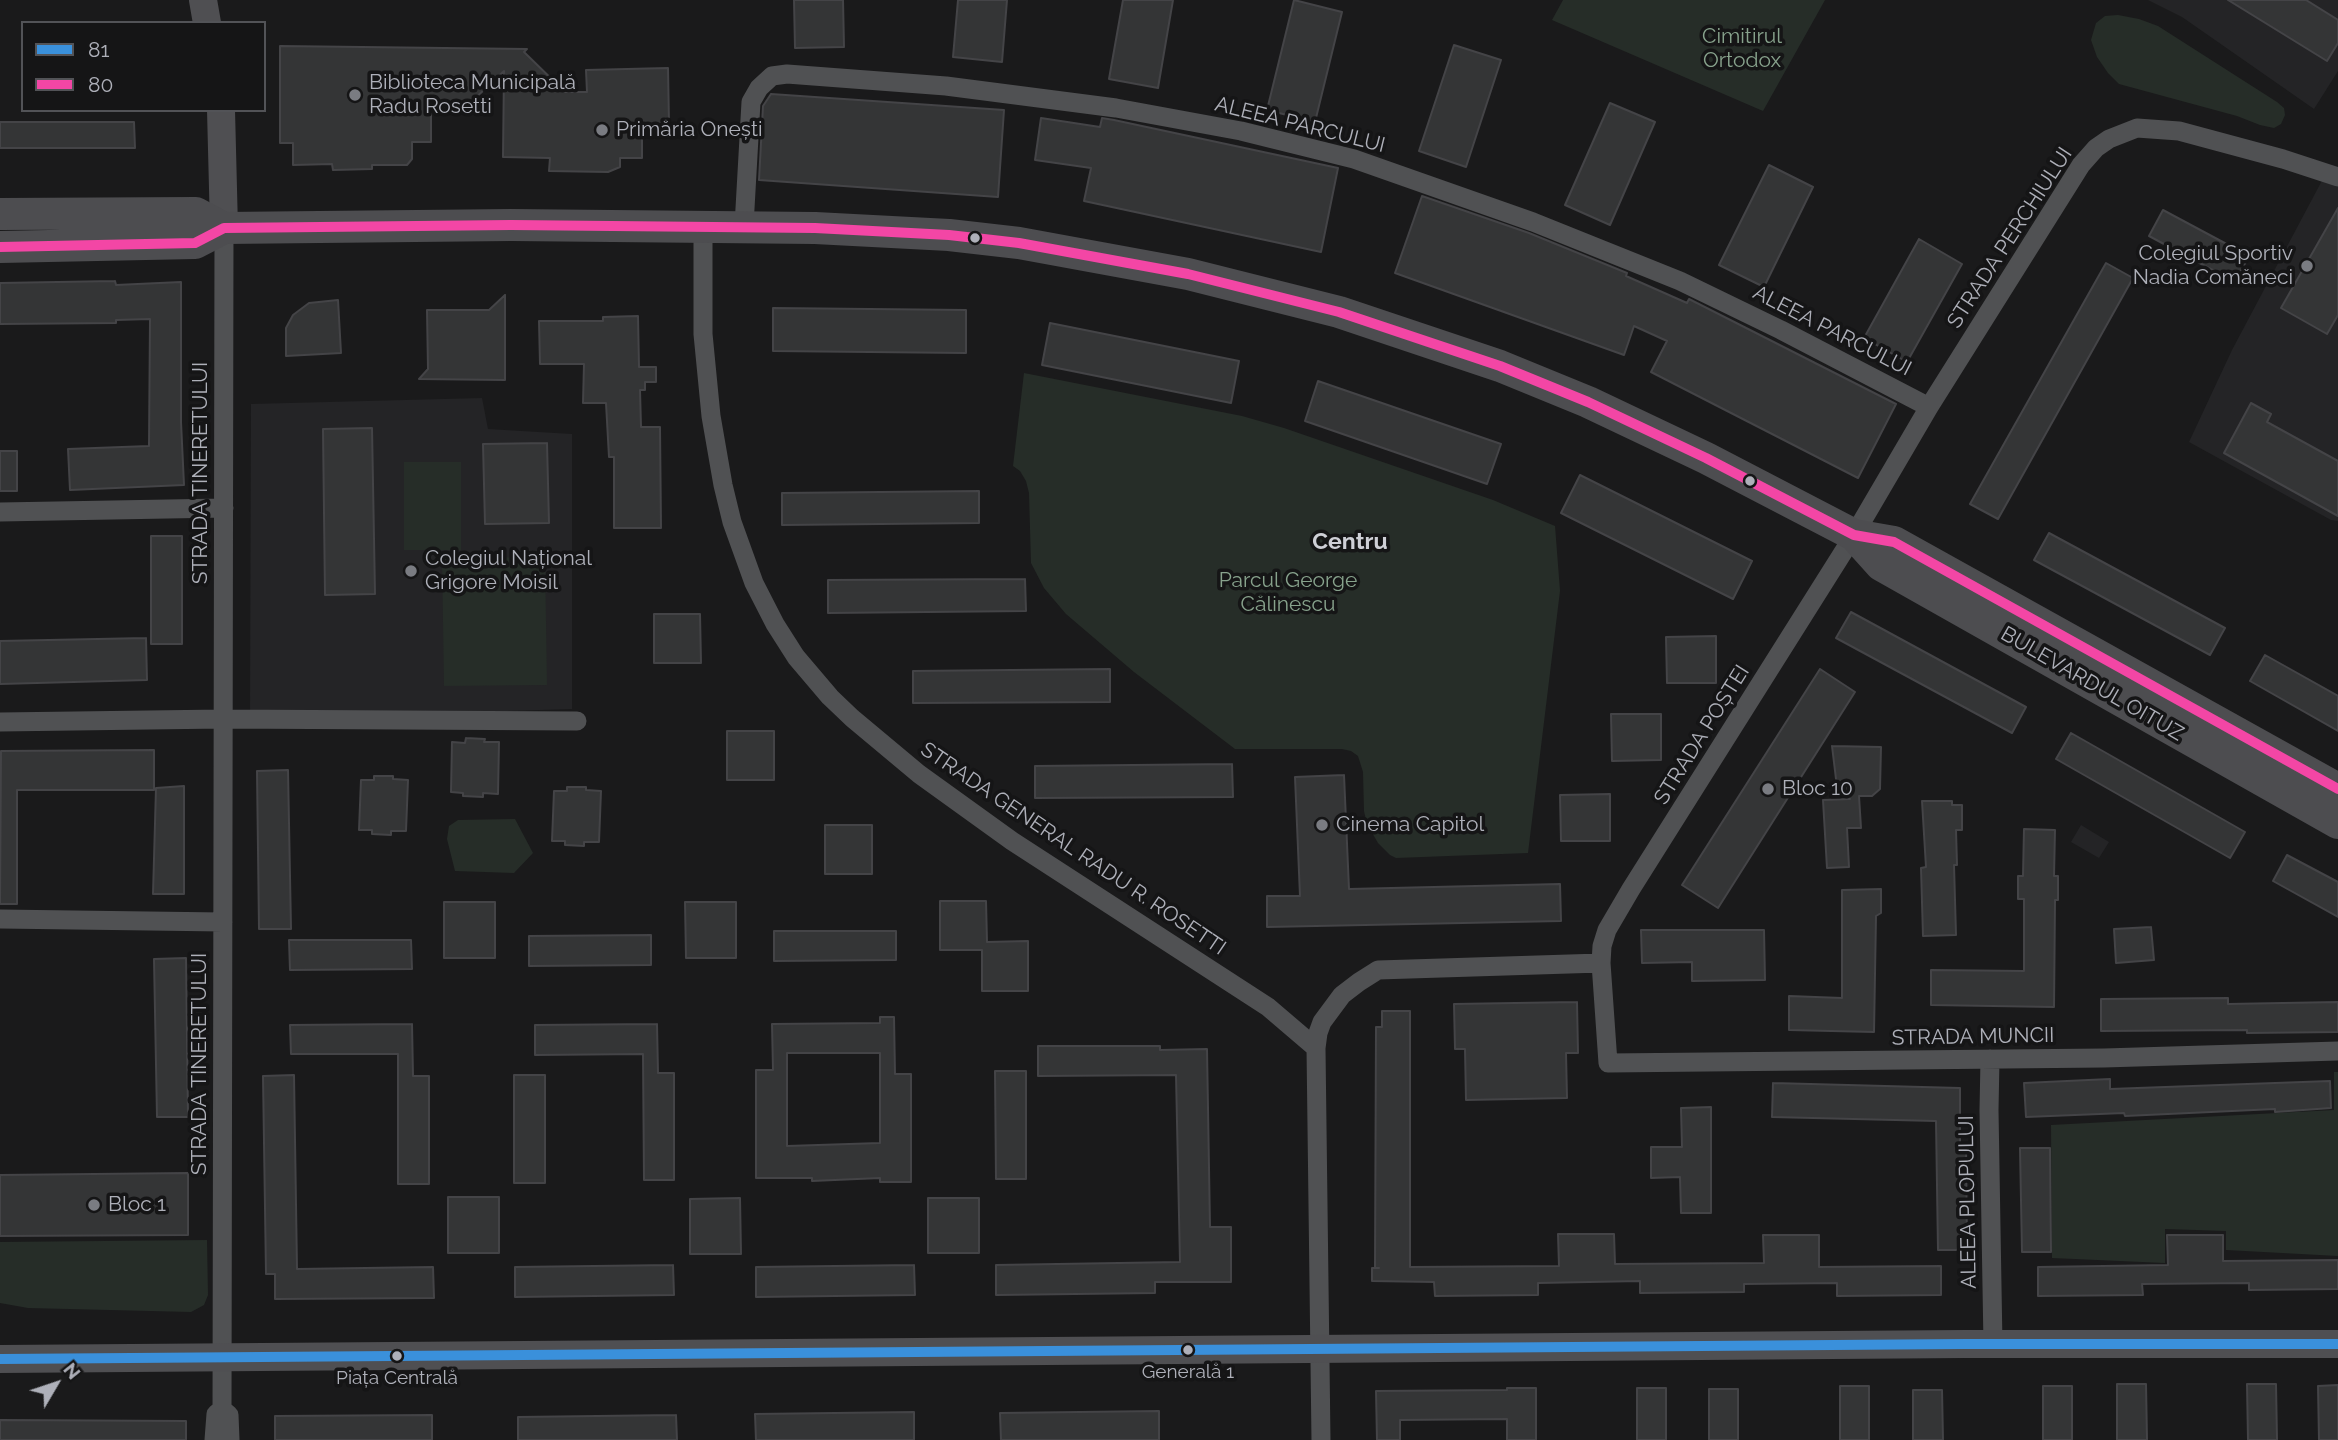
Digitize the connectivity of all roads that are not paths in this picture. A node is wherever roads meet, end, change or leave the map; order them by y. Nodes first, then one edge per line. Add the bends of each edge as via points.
1 (203, 0) edge
2 (207, 21) edge
3 (221, 112) edge
4 (2338, 177) edge
5 (0, 214) edge
6 (703, 225) junction
7 (744, 226) junction
8 (224, 228) junction
9 (0, 247) edge
10 (1928, 407) junction
11 (223, 508) junction
12 (0, 512) edge
13 (1854, 535) junction
14 (223, 719) junction
15 (577, 721) dead end
16 (0, 722) edge
17 (2338, 789) edge
18 (2338, 823) edge
19 (0, 919) edge
20 (223, 922) junction
21 (1601, 963) junction
22 (1316, 1048) junction
23 (2338, 1051) edge
24 (1990, 1059) junction
25 (1608, 1063) joint
26 (0, 1339) edge
27 (2338, 1344) edge
28 (1993, 1345) junction
29 (1319, 1348) junction
30 (222, 1356) junction
31 (36, 1357) junction
32 (0, 1359) edge
33 (222, 1409) junction
34 (214, 1440) edge
35 (230, 1440) edge
36 (1321, 1440) edge

1 - 2 street
3 - 8 street
4 - 10 street, STRADA PERCHIULUI via 2179,131 2137,128 2109,138 2081,165
5 - 8 main road, BULEVARDUL OITUZ via 196,213
6 - 7 main road, BULEVARDUL OITUZ
6 - 8 main road, BULEVARDUL OITUZ
6 - 22 street, STRADA GENERAL RADU R. ROSETTI via 703,334 719,463 732,522 764,604 796,657 874,738 939,789 1252,996
7 - 10 street, ALEEA PARCULUI via 751,102 772,76 946,86 1116,108 1241,131 1354,159 1533,222 1680,281
7 - 13 main road, BULEVARDUL OITUZ via 901,232 1019,243 1188,274 1339,312 1500,366 1588,402
8 - 9 main road, BULEVARDUL OITUZ via 195,243
8 - 11 street, STRADA TINERETULUI
10 - 13 street, STRADA PERCHIULUI
11 - 12 street
11 - 14 street, STRADA TINERETULUI
13 - 17 main road, BULEVARDUL OITUZ via 1894,542
13 - 18 main road, BULEVARDUL OITUZ via 1881,565
13 - 21 street, STRADA POȘTEI via 1620,908 1605,936
14 - 15 street
14 - 16 street
14 - 20 street, STRADA TINERETULUI
19 - 20 street
20 - 30 street, STRADA TINERETULUI
21 - 22 street via 1378,970 1336,1002 1322,1022
21 - 25 street, STRADA POȘTEI
22 - 29 street
23 - 24 street, STRADA MUNCII
24 - 25 street, STRADA MUNCII
24 - 28 street, ALEEA PLOPULUI
26 - 31 street
27 - 28 street
28 - 29 street
29 - 30 street
29 - 36 street
30 - 31 street
30 - 33 street, STRADA TINERETULUI
31 - 32 street
33 - 34 street, STRADA TINERETULUI via 216,1414
33 - 35 street, STRADA TINERETULUI via 229,1415

